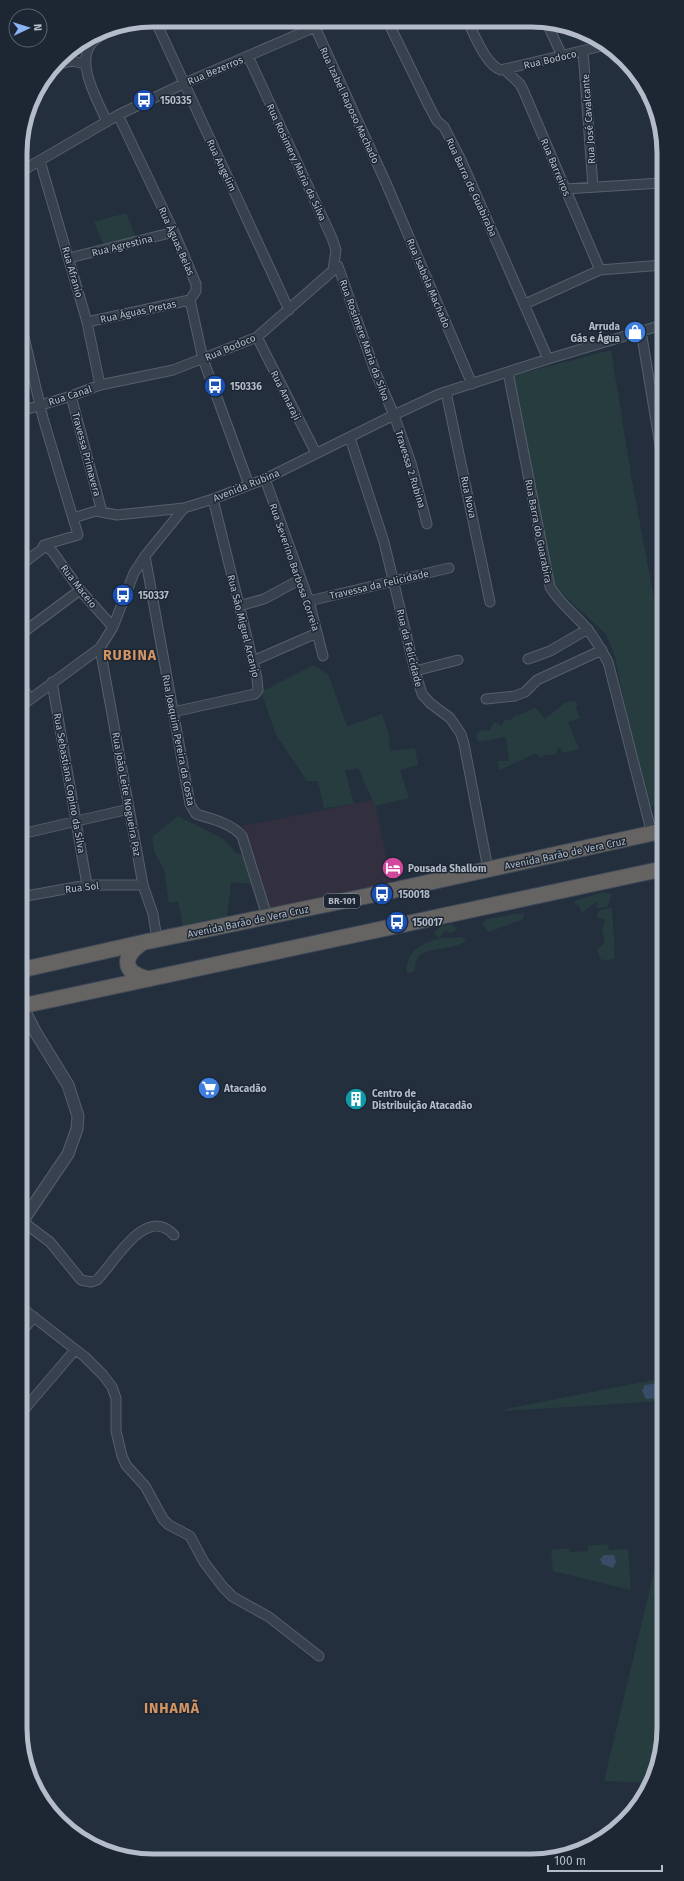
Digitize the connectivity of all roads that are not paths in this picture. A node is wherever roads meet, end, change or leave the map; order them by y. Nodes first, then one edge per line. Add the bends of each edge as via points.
1 (161, 27) edge
2 (315, 27) joint
3 (390, 27) edge
4 (470, 27) edge
5 (550, 28) edge
6 (93, 43) edge
7 (599, 47) edge
8 (583, 51) junction
9 (248, 56) junction
10 (562, 56) junction
11 (66, 62) edge
12 (85, 64) junction
13 (499, 68) junction
14 (185, 83) junction
15 (118, 115) junction
16 (107, 122) junction
17 (40, 161) junction
18 (27, 168) edge
19 (386, 183) joint
20 (657, 183) edge
21 (593, 187) junction
22 (565, 189) junction
23 (174, 232) junction
24 (69, 258) junction
25 (657, 265) edge
26 (335, 268) junction
27 (600, 270) junction
28 (190, 300) junction
29 (525, 304) junction
30 (289, 310) junction
31 (86, 322) junction
32 (657, 326) edge
33 (641, 331) junction
34 (257, 337) junction
35 (27, 349) edge
36 (203, 359) junction
37 (548, 359) junction
38 (508, 372) junction
39 (472, 384) junction
40 (100, 385) junction
41 (446, 392) junction
42 (71, 396) junction
43 (40, 404) junction
44 (27, 409) edge
45 (394, 415) junction
46 (657, 421) edge
47 (350, 438) junction
48 (316, 453) junction
49 (265, 479) junction
50 (249, 486) junction
51 (213, 499) junction
52 (184, 508) junction
53 (102, 512) junction
54 (73, 518) junction
55 (427, 524) dead end
56 (44, 545) junction
57 (145, 556) junction
58 (27, 560) edge
59 (449, 568) dead end
60 (301, 579) junction
61 (394, 581) junction
62 (80, 590) junction
63 (308, 601) junction
64 (490, 602) dead end
65 (239, 606) junction
66 (113, 627) junction
67 (588, 629) junction
68 (27, 630) edge
69 (317, 633) junction
70 (100, 648) junction
71 (602, 650) junction
72 (324, 656) dead end
73 (528, 659) dead end
74 (458, 660) dead end
75 (253, 661) junction
76 (415, 672) junction
77 (52, 682) junction
78 (27, 695) edge
79 (486, 698) dead end
80 (30, 699) junction
81 (27, 701) edge
82 (174, 712) junction
83 (129, 809) junction
84 (76, 822) junction
85 (657, 832) edge
86 (27, 833) edge
87 (488, 869) junction
88 (657, 870) edge
89 (87, 885) junction
90 (143, 885) junction
91 (27, 896) edge
92 (267, 916) junction
93 (151, 940) junction
94 (27, 969) edge
95 (150, 979) junction
96 (27, 1005) edge
97 (27, 1016) edge
98 (27, 1215) edge
99 (27, 1226) edge
100 (174, 1235) dead end
101 (27, 1312) edge
102 (34, 1317) junction
103 (27, 1325) edge
104 (76, 1350) junction
105 (27, 1406) edge
106 (319, 1656) dead end

1 - 14 street, Rua Angelim
2 - 9 street, Rua Bezerros
2 - 19 street, Rua Izabel Raposo Machado
3 - 29 street, Rua Barra de Guabiraba via 429,106 437,121 444,127 461,160
4 - 13 street, Rua Barreiros via 484,54
5 - 10 street
6 - 12 street
7 - 8 street, Rua Bodoco
8 - 10 street, Rua Bodoco
8 - 21 street, Rua José Cavalcante
9 - 14 street, Rua Bezerros
9 - 26 street, Rua Rosimery Maria da Silva via 332,238 336,250
10 - 13 street, Rua Bodoco
11 - 12 street
12 - 16 street
13 - 22 street, Rua Barreiros via 520,84
14 - 15 street, Rua Bezerros
14 - 30 street, Rua Angelim
15 - 16 street, Rua Bezerros
15 - 23 street, Rua Águas Belas
16 - 17 street, Rua Bezerros
17 - 18 street, Rua Bezerros
17 - 24 street, Rua Afranio
19 - 39 street, Rua Isabela Machado
20 - 21 street
21 - 22 street
22 - 27 street, Rua Barreiros
23 - 24 street, Rua Agrestina
23 - 28 street, Rua Águas Belas via 196,284 196,291
24 - 31 street, Rua Afranio
25 - 27 street
26 - 30 street, Rua Bodoco
26 - 45 street, Rua Rosimere Maria da Silva
27 - 29 street
28 - 31 street, Rua Águas Pretas
28 - 36 street, Rua Águas Belas
29 - 37 street, Rua Barra de Guabiraba
30 - 34 street, Rua Bodoco
31 - 40 street, Rua Afranio
32 - 33 street, Avenida Rubina
33 - 37 street, Avenida Rubina
33 - 46 street
34 - 36 street, Rua Bodoco
34 - 48 street, Rua Amaraji
35 - 43 street
36 - 40 street, Rua Bodoco via 173,370
36 - 50 street, Rua Águas Belas
37 - 38 street, Avenida Rubina
38 - 39 street, Avenida Rubina
38 - 67 street, Rua Barra do Guarabira via 550,587 556,597
39 - 41 street, Avenida Rubina
40 - 42 street, Rua Canal
41 - 45 street, Avenida Rubina
41 - 64 street, Rua Nova
42 - 43 street, Rua Canal
42 - 53 street, Travessa Primavera
43 - 44 street, Rua Canal
43 - 54 street
45 - 47 street, Avenida Rubina
45 - 55 street, Travessa 2 Rubina
47 - 48 street, Avenida Rubina
47 - 61 street, Rua da Felicidade
48 - 49 street, Avenida Rubina
49 - 50 street, Avenida Rubina
49 - 60 street, Rua Severino Barbosa Correia
50 - 51 street, Avenida Rubina
51 - 52 street, Avenida Rubina
51 - 65 street, Rua São Miguel Arcanjo
52 - 53 street, Avenida Rubina via 117,515
52 - 57 street
53 - 54 street, Avenida Rubina via 96,511
54 - 56 street via 78,535
56 - 58 street
56 - 62 street, Rua Maceio via 52,551
57 - 66 street via 134,573
57 - 82 street, Rua Joaquim Pereira da Costa
59 - 61 street, Travessa da Felicidade
60 - 63 street, Rua Severino Barbosa Correia
60 - 65 street via 264,599
61 - 63 street, Travessa da Felicidade
61 - 76 street, Rua da Felicidade
62 - 66 street, Rua Maceio
62 - 68 street
63 - 69 street, Rua Severino Barbosa Correia
65 - 75 street, Rua São Miguel Arcanjo
66 - 70 street
67 - 71 street, Rua Barra do Guarabira
67 - 73 street via 550,651
69 - 72 street, Rua Severino Barbosa Correia
69 - 75 street
70 - 77 street
70 - 83 street, Rua João Leite Nogueira Paz
71 - 79 street via 537,680 525,692 515,696
71 - 85 street, Rua Barra do Guarabira via 612,673
74 - 76 street
75 - 82 street, Rua São Miguel Arcanjo via 258,685 255,694
76 - 87 street, Rua da Felicidade via 425,699 450,718 461,734
77 - 80 street
77 - 84 street, Rua Sebastiana Copino da Silva
78 - 80 street
80 - 81 street
82 - 92 street, Rua Joaquim Pereira da Costa via 193,810 196,814 227,825 242,836
83 - 84 street
83 - 90 street, Rua João Leite Nogueira Paz
84 - 86 street
84 - 89 street, Rua Sebastiana Copino da Silva
85 - 87 highway, Avenida Barão de Vera Cruz / BR-101
87 - 92 highway, Avenida Barão de Vera Cruz / BR-101
88 - 95 highway
89 - 90 street, Rua Sol
89 - 91 street, Rua Sol
90 - 93 street, Rua João Leite Nogueira Paz via 153,914
92 - 93 highway, Avenida Barão de Vera Cruz / BR-101
93 - 94 highway, Avenida Barão de Vera Cruz / BR-101
93 - 95 highway via 135,948 129,956 128,966 132,974
95 - 96 highway
97 - 98 street via 68,1085 78,1116 77,1130 68,1154
99 - 100 street via 50,1242 77,1277 85,1282 97,1280 137,1234 149,1226 163,1226
101 - 102 street
102 - 103 street
102 - 104 street
104 - 105 street
104 - 106 street via 112,1387 116,1398 116,1431 122,1456 126,1465 145,1486 163,1520 190,1536 204,1562 233,1597 269,1617

